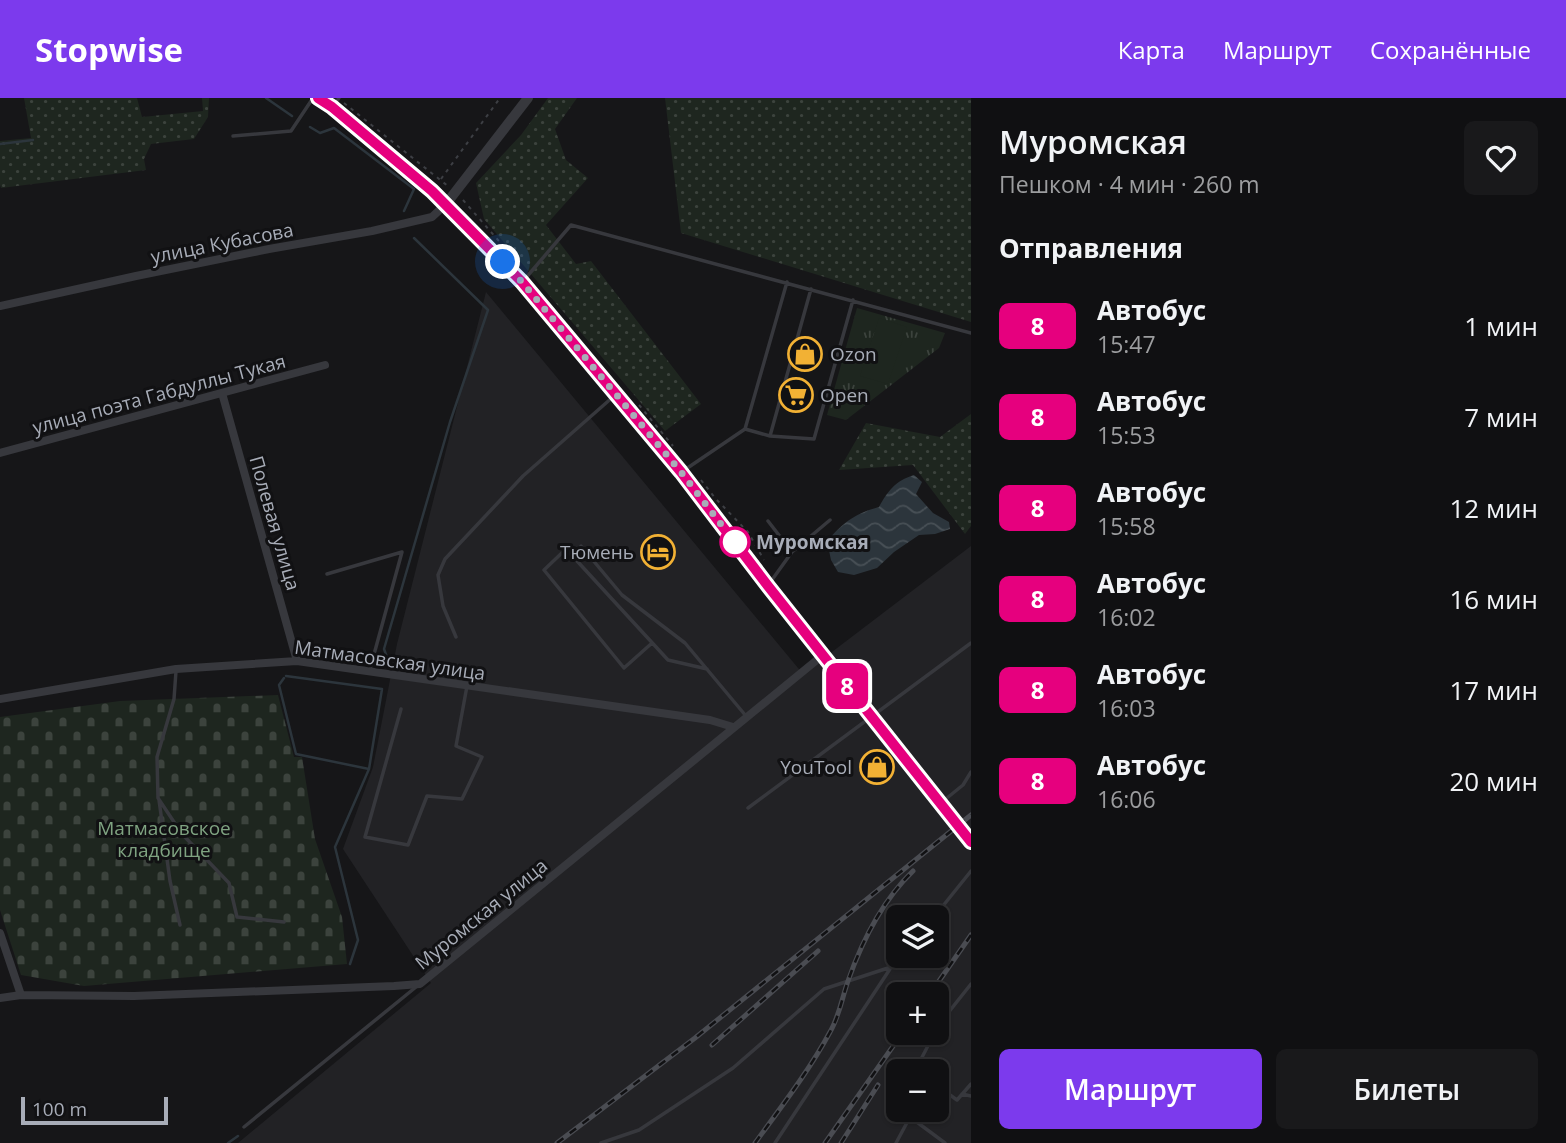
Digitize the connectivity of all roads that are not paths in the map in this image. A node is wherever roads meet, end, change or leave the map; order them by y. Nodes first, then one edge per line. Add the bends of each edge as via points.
1 (316, 98) edge
2 (528, 98) edge
3 (336, 103) edge
4 (233, 136) dead end
5 (446, 204) junction
6 (522, 282) junction
7 (787, 282) junction
8 (812, 289) junction
9 (853, 300) junction
10 (0, 306) edge
11 (971, 333) edge
12 (325, 365) dead end
13 (222, 393) junction
14 (616, 394) junction
15 (745, 429) junction
16 (770, 436) junction
17 (0, 453) edge
18 (681, 472) junction
19 (831, 520) dead end
20 (768, 521) dead end
21 (581, 546) dead end
22 (792, 552) junction
23 (327, 574) dead end
24 (768, 586) junction
25 (456, 637) dead end
26 (652, 643) junction
27 (971, 643) edge
28 (822, 655) junction
29 (297, 661) junction
30 (176, 669) junction
31 (706, 669) junction
32 (370, 671) junction
33 (467, 686) junction
34 (0, 699) edge
35 (401, 709) dead end
36 (746, 716) junction
37 (871, 717) junction
38 (733, 727) junction
39 (971, 772) edge
40 (158, 798) junction
41 (940, 803) junction
42 (748, 808) dead end
43 (971, 842) edge
44 (971, 871) edge
45 (943, 905) edge
46 (284, 922) dead end
47 (180, 925) dead end
48 (0, 933) edge
49 (888, 968) edge
50 (890, 968) edge
51 (420, 984) junction
52 (971, 984) edge
53 (21, 995) junction
54 (0, 998) edge
55 (949, 1012) edge
56 (971, 1084) edge
57 (949, 1094) edge
58 (962, 1094) junction
59 (971, 1096) edge
60 (244, 1127) dead end
61 (601, 1143) edge
62 (775, 1143) edge
63 (896, 1143) edge
64 (945, 1143) edge

1 - 3 main road
1 - 4 lane via 291,131
2 - 5 street
3 - 5 main road
5 - 6 main road
5 - 10 street, улица Кубасова via 432,217 372,231
6 - 7 lane via 571,225
6 - 14 main road
7 - 8 lane
7 - 15 lane
8 - 9 lane
8 - 16 lane
9 - 11 lane
9 - 16 lane via 814,439
12 - 13 street, улица поэта Габдуллы Тукая
13 - 17 street, улица поэта Габдуллы Тукая
13 - 29 street, Полевая улица
14 - 18 main road
14 - 25 lane via 523,476 445,559 438,575 443,606
15 - 16 lane
15 - 18 lane
18 - 24 main road
19 - 22 lane
20 - 22 lane
21 - 31 lane via 622,595 685,643
22 - 24 lane
23 - 32 lane via 402,552
24 - 28 main road
26 - 26 lane via 566,549 544,570 624,668
26 - 31 lane via 668,660
27 - 37 lane
28 - 36 street, Муромская улица
28 - 37 main road
29 - 30 street, Матмасовская улица
29 - 32 street, Матмасовская улица
30 - 34 street, Матмасовская улица
30 - 40 lane via 174,699 157,757
31 - 36 lane
32 - 33 street, Матмасовская улица
33 - 35 lane via 456,746 482,757 462,799 427,796 408,845 365,837
33 - 38 street, Матмасовская улица
36 - 38 street, Муромская улица
37 - 41 main road
37 - 42 lane
38 - 51 street, Муромская улица
39 - 41 lane via 963,785
40 - 46 lane via 182,834 229,883 237,917
40 - 47 lane
41 - 43 main road
44 - 45 lane
48 - 53 street
49 - 61 lane via 824,989 733,1068 639,1130
50 - 62 lane
51 - 53 street, Муромская улица via 134,996
51 - 60 lane
52 - 55 lane
53 - 54 street, Муромская улица
56 - 58 lane
57 - 58 lane via 957,1100
58 - 59 lane
63 - 64 lane via 910,1117

